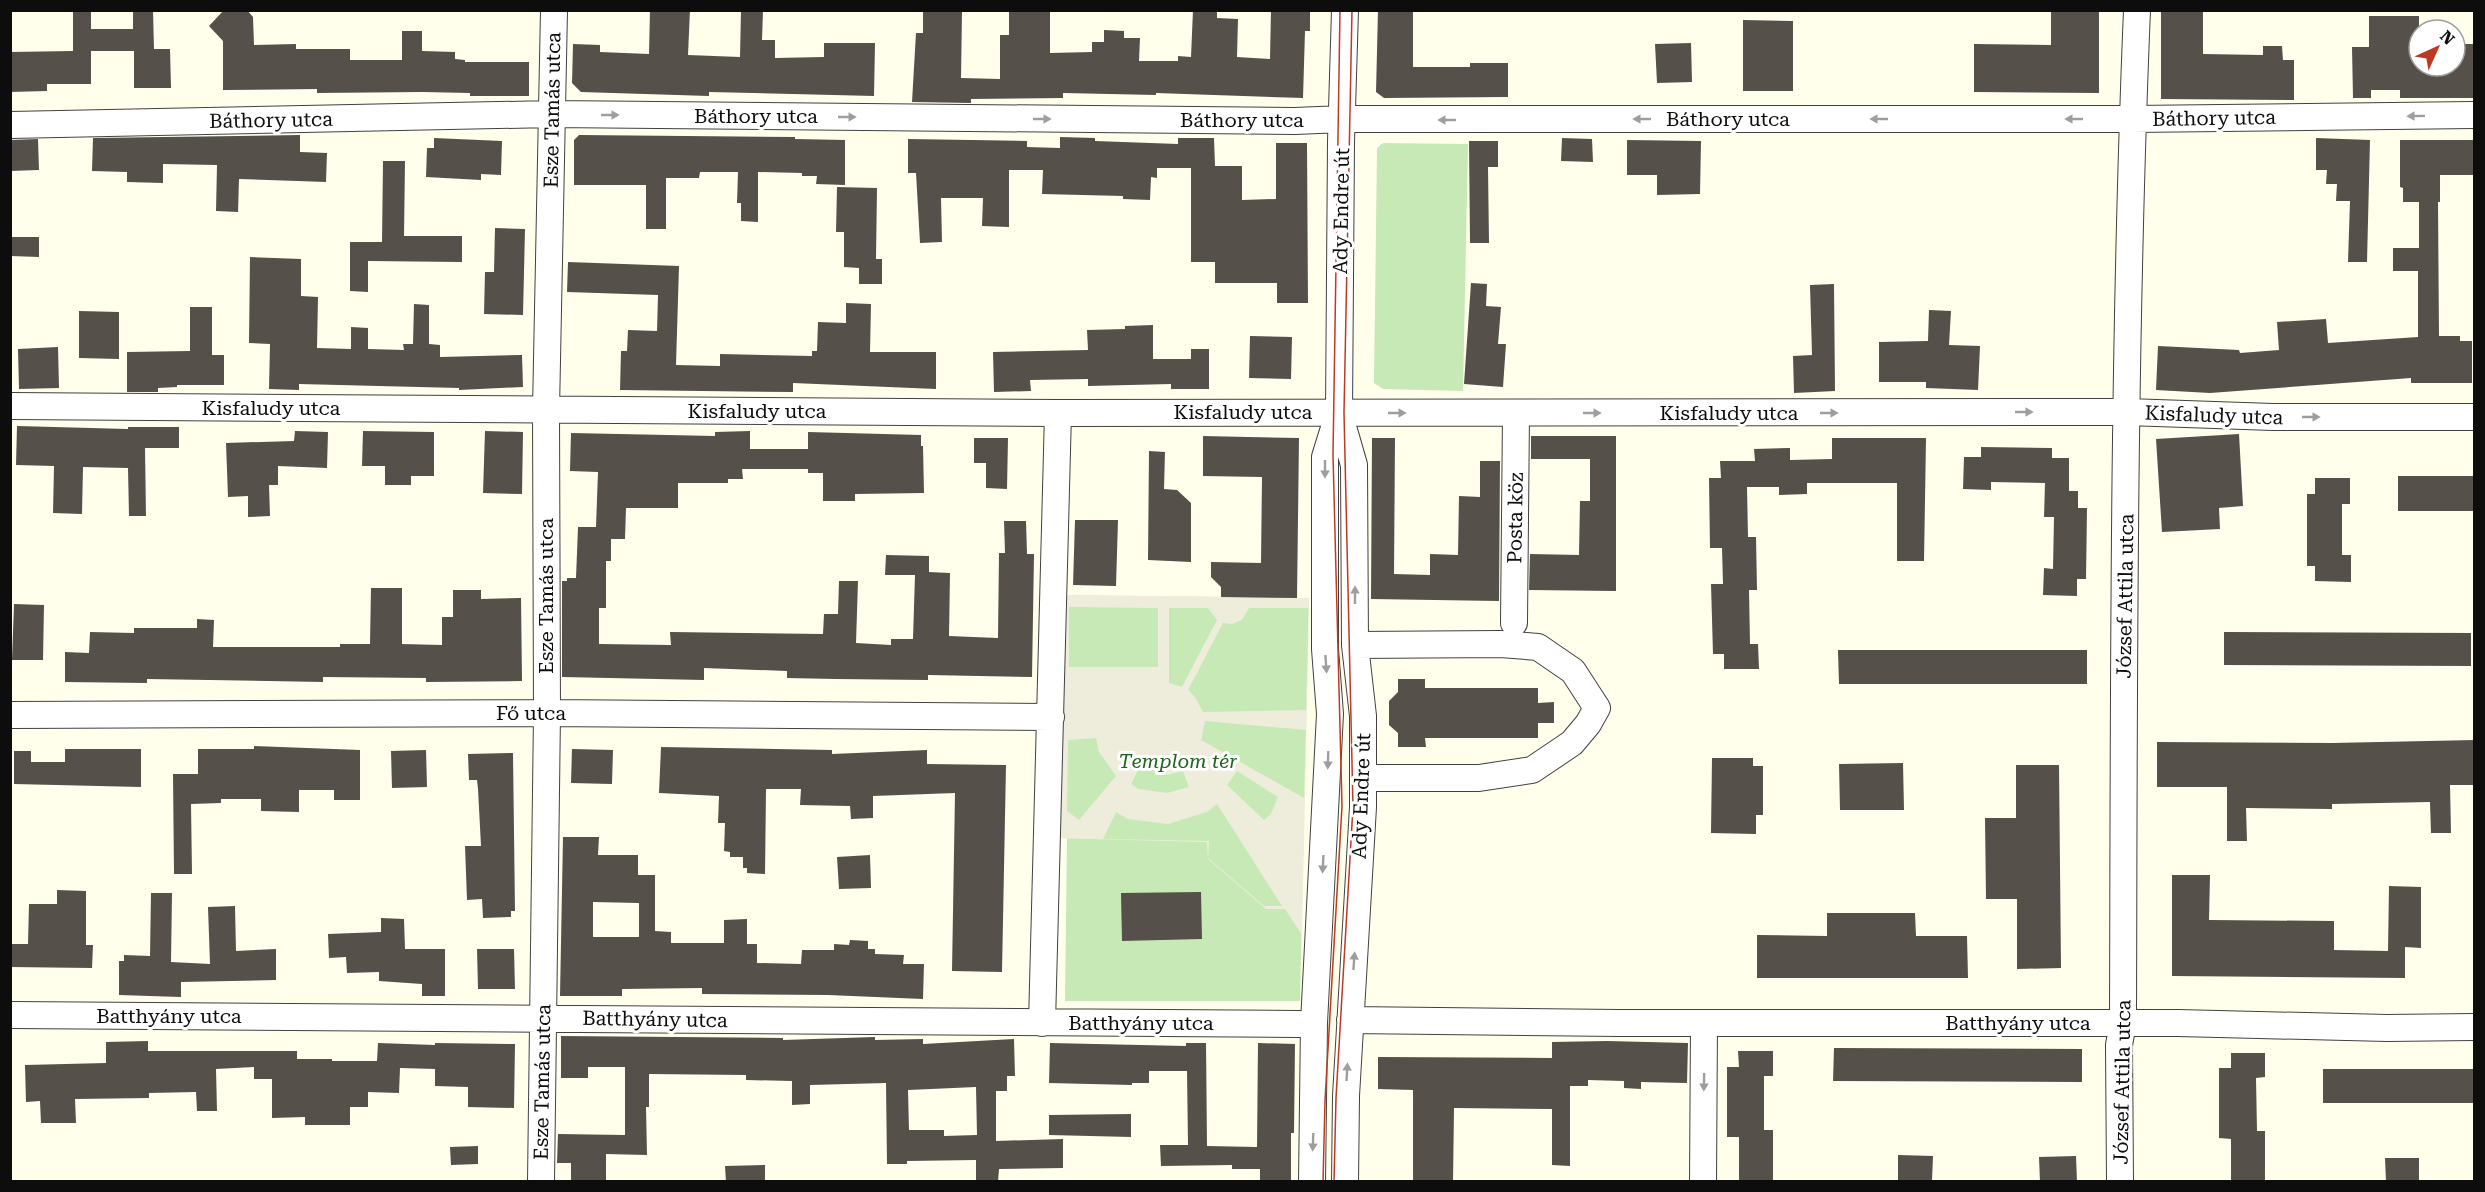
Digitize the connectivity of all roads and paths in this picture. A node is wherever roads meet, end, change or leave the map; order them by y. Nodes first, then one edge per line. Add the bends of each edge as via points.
1 (554, 10) edge
2 (1345, 10) edge
3 (2137, 10) edge
4 (552, 114) junction
5 (2475, 115) edge
6 (1342, 119) junction
7 (2133, 119) junction
8 (10, 125) edge
9 (10, 406) edge
10 (546, 410) junction
11 (1339, 412) junction
12 (2127, 412) junction
13 (1058, 413) junction
14 (1516, 413) junction
15 (2475, 417) edge
16 (1514, 623) dead end
17 (1355, 645) junction
18 (547, 713) junction
19 (10, 715) edge
20 (1051, 717) junction
21 (1363, 778) junction
22 (10, 1015) edge
23 (543, 1018) junction
24 (1350, 1020) junction
25 (1042, 1023) junction
26 (1704, 1023) junction
27 (2123, 1023) junction
28 (1299, 1024) dead end
29 (2475, 1027) edge
30 (540, 1182) edge
31 (1312, 1182) edge
32 (1345, 1182) edge
33 (1703, 1182) edge
34 (2120, 1182) edge

1 - 4 street, Esze Tamás utca
2 - 6 street, Ady Endre út
3 - 7 street, József Attila utca
4 -> 6 street, Báthory utca
4 - 8 street, Báthory utca
4 - 10 street, Esze Tamás utca
5 -> 7 street, Báthory utca
7 -> 6 street, Báthory utca
6 - 11 street, Ady Endre út
7 - 12 street, József Attila utca
9 - 10 street, Kisfaludy utca
10 - 13 street, Kisfaludy utca
10 - 18 street, Esze Tamás utca
11 - 13 street, Kisfaludy utca
11 -> 14 street, Kisfaludy utca
17 -> 11 street, Ady Endre út via 1354,465
11 -> 31 street, Ady Endre út via 1325,457 1325,648 1330,714 1314,1023
14 -> 12 street, Kisfaludy utca
12 -> 15 street, Kisfaludy utca
12 - 27 street, József Attila utca
13 - 20 street
14 - 16 street, Posta köz
17 - 21 street, Ady Endre út via 1363,716
17 - 21 street via 1538,647 1573,671 1597,708 1572,743 1532,770 1479,778
18 - 19 street, Fő utca
18 - 20 street, Fő utca
18 - 23 street, Esze Tamás utca
20 - 25 street
24 -> 21 street, Ady Endre út
22 - 23 street, Batthyány utca
23 - 25 street, Batthyány utca
23 - 30 street, Esze Tamás utca
24 - 26 street, Batthyány utca
32 -> 24 street, Ady Endre út
25 - 28 street, Batthyány utca
26 - 27 street, Batthyány utca
26 -> 33 street
27 - 29 street, Batthyány utca
27 - 34 street, József Attila utca via 2119,1045

